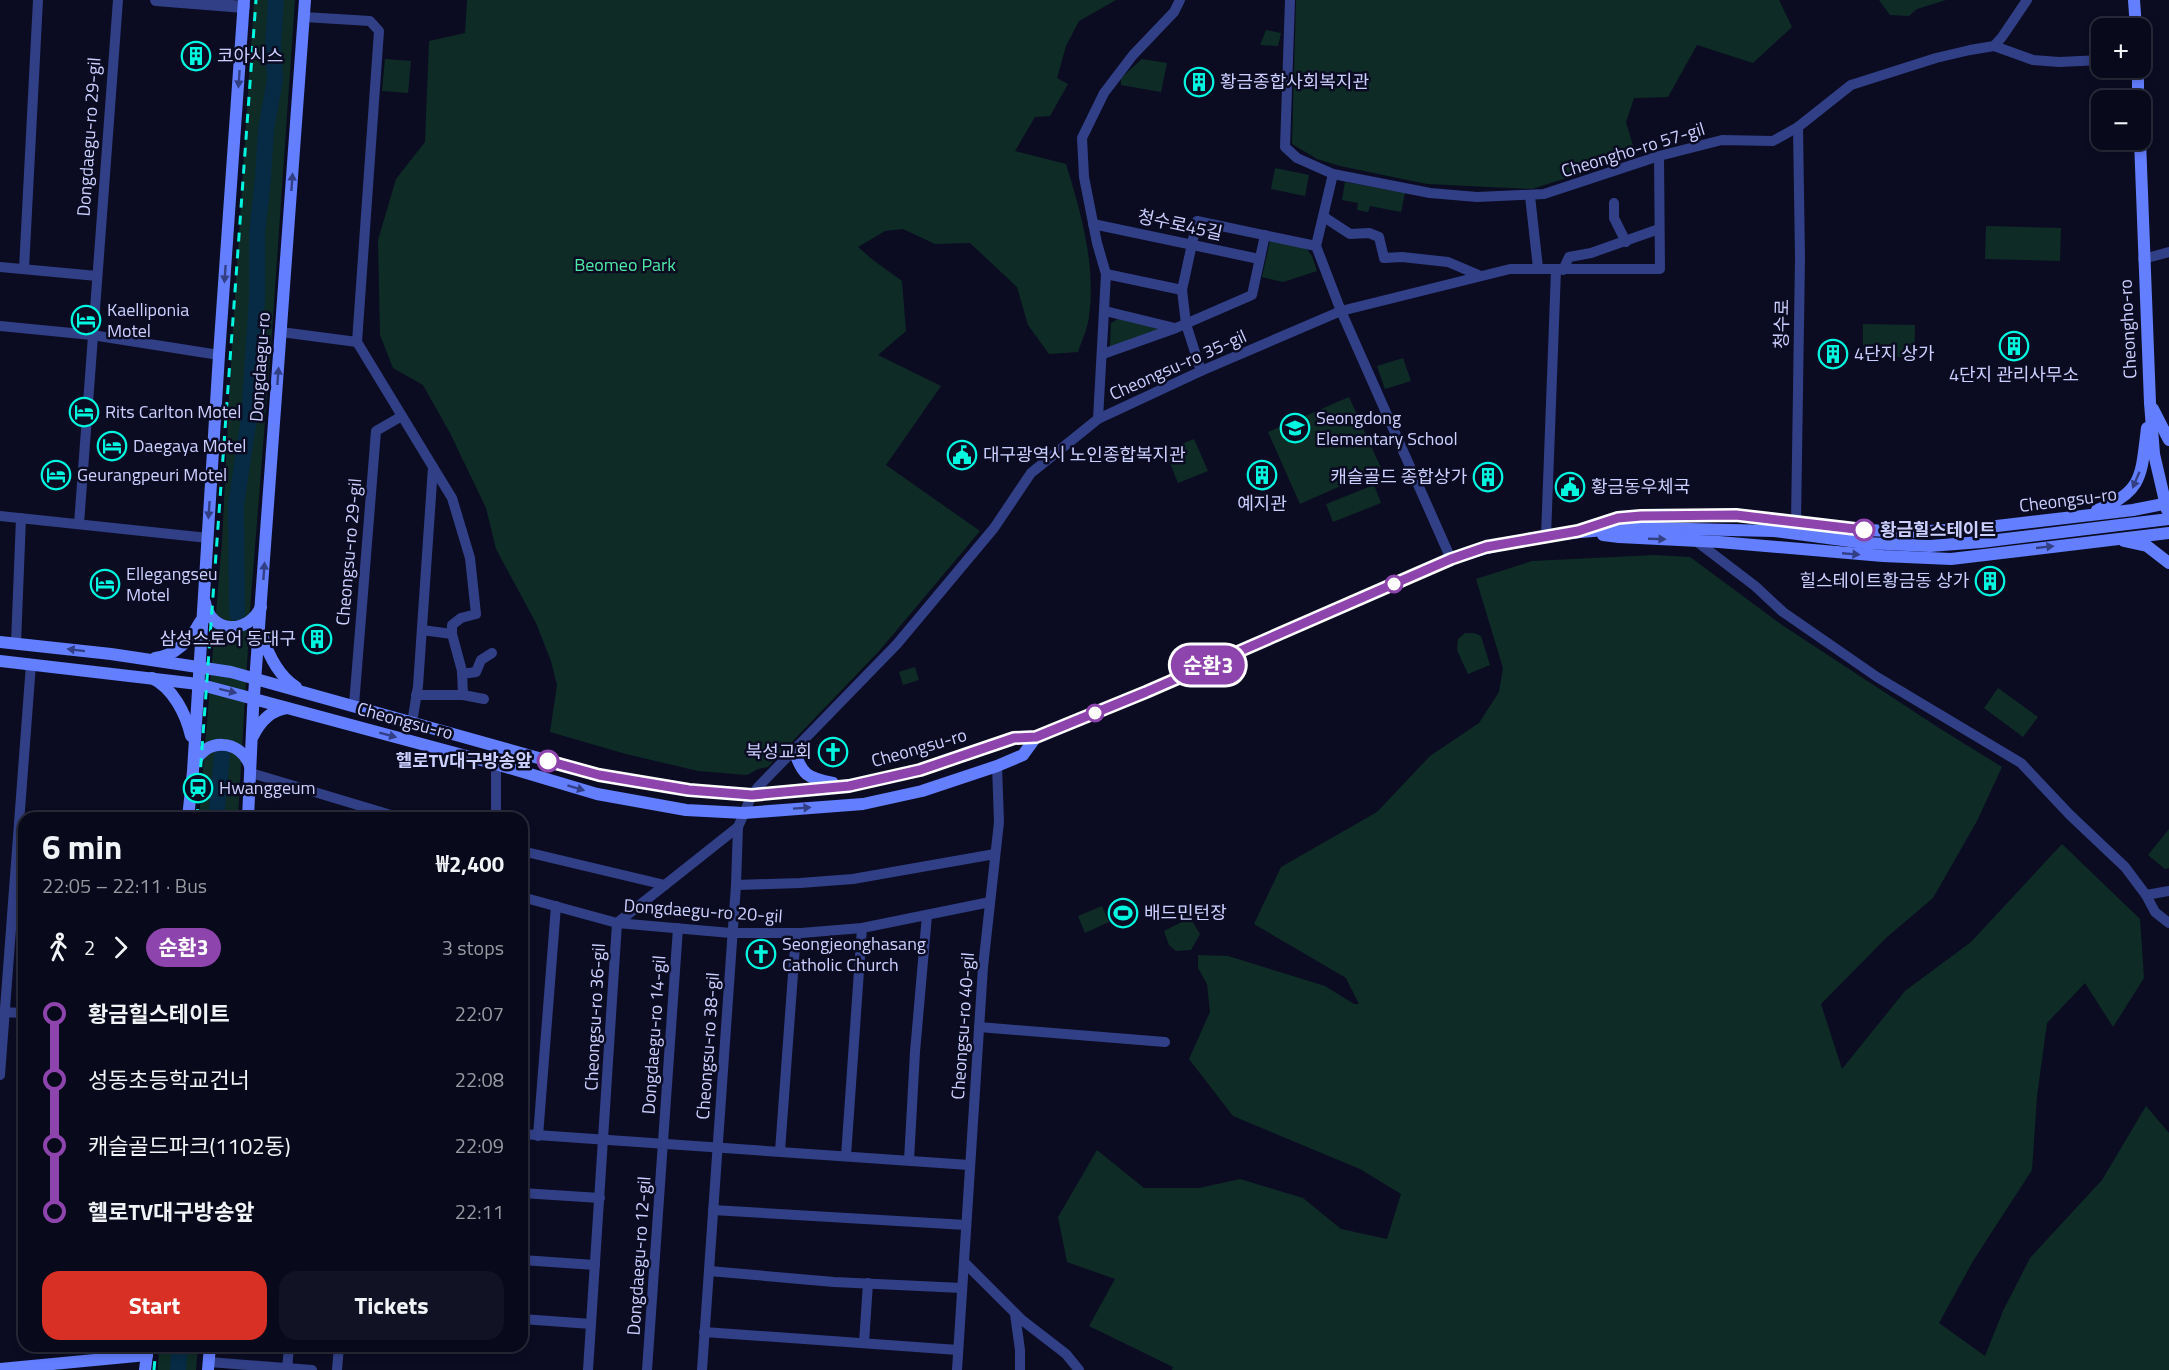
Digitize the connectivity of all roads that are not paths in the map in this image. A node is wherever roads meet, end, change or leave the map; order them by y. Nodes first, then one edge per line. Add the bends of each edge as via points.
1 (39, 0) edge
2 (118, 0) edge
3 (156, 0) edge
4 (305, 0) edge
5 (1179, 0) edge
6 (1290, 0) edge
7 (2027, 0) edge
8 (2134, 0) edge
9 (244, 3) edge
10 (304, 17) junction
11 (2135, 18) edge
12 (1994, 46) junction
13 (2091, 61) edge
14 (1798, 127) junction
15 (2140, 150) edge
16 (1659, 156) junction
17 (1333, 174) junction
18 (1530, 196) junction
19 (1614, 203) dead end
20 (1324, 218) junction
21 (1093, 224) junction
22 (1659, 229) junction
23 (1265, 235) junction
24 (1626, 242) junction
25 (1192, 244) junction
26 (1316, 246) junction
27 (2169, 252) edge
28 (1260, 259) junction
29 (2143, 259) junction
30 (0, 267) edge
31 (1538, 268) junction
32 (24, 269) junction
33 (1560, 270) junction
34 (1106, 274) junction
35 (97, 276) junction
36 (1481, 276) junction
37 (1182, 290) junction
38 (1105, 311) junction
39 (1341, 311) junction
40 (0, 326) edge
41 (1181, 326) junction
42 (281, 332) junction
43 (92, 334) junction
44 (357, 342) junction
45 (1103, 354) junction
46 (219, 355) junction
47 (1201, 371) junction
48 (2150, 403) junction
49 (402, 416) junction
50 (1098, 419) junction
51 (2169, 440) edge
52 (433, 467) junction
53 (2168, 507) edge
54 (0, 516) edge
55 (2075, 516) junction
56 (21, 518) junction
57 (2169, 519) edge
58 (1796, 522) junction
59 (79, 524) junction
60 (1578, 531) junction
61 (2169, 533) edge
62 (1546, 536) junction
63 (208, 538) junction
64 (1696, 540) junction
65 (2081, 544) junction
66 (1451, 559) junction
67 (2169, 563) edge
68 (205, 592) junction
69 (262, 599) junction
70 (201, 621) junction
71 (260, 628) junction
72 (422, 630) junction
73 (452, 634) junction
74 (0, 642) edge
75 (16, 643) junction
76 (492, 654) dead end
77 (0, 660) edge
78 (147, 660) junction
79 (32, 664) junction
80 (199, 667) junction
81 (462, 674) junction
82 (150, 678) junction
83 (257, 679) junction
84 (198, 684) junction
85 (308, 693) junction
86 (416, 695) junction
87 (463, 695) junction
88 (255, 698) junction
89 (484, 699) dead end
90 (354, 705) junction
91 (287, 708) junction
92 (412, 723) junction
93 (1036, 737) junction
94 (252, 740) junction
95 (193, 748) junction
96 (794, 750) junction
97 (496, 764) junction
98 (997, 766) junction
99 (193, 771) junction
100 (251, 773) junction
101 (849, 786) junction
102 (752, 795) junction
103 (19, 812) edge
104 (189, 812) edge
105 (248, 812) edge
106 (381, 812) edge
107 (496, 812) edge
108 (744, 813) junction
109 (18, 826) edge
110 (738, 827) junction
111 (528, 852) edge
112 (995, 854) junction
113 (665, 885) junction
114 (736, 885) junction
115 (2169, 891) edge
116 (2146, 895) junction
117 (528, 899) edge
118 (990, 902) junction
119 (556, 906) junction
120 (927, 915) junction
121 (617, 923) junction
122 (2169, 923) edge
123 (678, 928) junction
124 (862, 928) junction
125 (731, 933) junction
126 (796, 933) junction
127 (2, 1012) edge
128 (18, 1013) edge
129 (979, 1027) junction
130 (1165, 1042) dead end
131 (0, 1075) edge
132 (528, 1135) edge
133 (538, 1136) junction
134 (604, 1141) junction
135 (663, 1145) junction
136 (718, 1148) junction
137 (780, 1151) junction
138 (846, 1156) junction
139 (909, 1160) junction
140 (969, 1165) junction
141 (528, 1193) edge
142 (600, 1198) junction
143 (713, 1210) junction
144 (966, 1226) junction
145 (528, 1260) edge
146 (964, 1262) junction
147 (595, 1265) junction
148 (709, 1271) junction
149 (868, 1283) junction
150 (962, 1288) junction
151 (1015, 1313) junction
152 (528, 1319) edge
153 (591, 1324) junction
154 (1036, 1331) junction
155 (704, 1332) junction
156 (1019, 1341) junction
157 (864, 1343) junction
158 (958, 1350) junction
159 (132, 1352) edge
160 (147, 1352) edge
161 (288, 1352) edge
162 (338, 1352) edge
163 (209, 1366) edge
164 (0, 1369) edge
165 (287, 1369) edge
166 (145, 1370) edge
167 (312, 1370) edge
168 (337, 1370) edge
169 (588, 1370) edge
170 (647, 1370) edge
171 (702, 1370) edge
172 (957, 1370) edge
173 (1020, 1370) edge
174 (1079, 1370) edge

1 - 32 street
2 - 35 street, Dongdaegu-ro 29-gil
3 - 9 street
4 - 10 main road, Dongdaegu-ro
5 - 21 street via 1174,12 1133,54 1104,93 1082,138
6 - 17 street, Cheongho-ro 57-gil via 1285,147 1298,158
7 - 12 street
8 - 11 main road
9 -> 46 main road
42 -> 10 main road, Dongdaegu-ro
10 - 44 street via 370,21 379,31
12 - 13 street via 2033,60
12 - 14 street, Cheongho-ro 57-gil via 1936,58 1851,85
14 - 16 street, Cheongho-ro 57-gil via 1773,141 1722,140
14 - 58 street, 청수로
15 - 29 main road, Cheongho-ro
16 - 18 street, Cheongho-ro 57-gil via 1558,191
16 - 22 street, Cheongsu-ro 35-gil
17 - 18 street, Cheongho-ro 57-gil via 1450,196
17 - 20 street
18 - 31 street
19 - 24 street via 1614,218
20 - 26 street
20 - 36 street via 1350,234 1370,233 1379,237 1384,258 1448,262
21 - 25 street, 청수로45길
21 - 34 street
22 - 24 street
22 - 33 street, Cheongsu-ro 35-gil via 1660,269
23 - 25 street via 1197,221
23 - 26 street
23 - 28 street
24 - 33 street via 1569,257
25 - 28 street, 청수로45길
25 - 37 street
26 - 39 street
27 - 29 street
28 - 41 street via 1252,295
29 - 48 main road, Cheongho-ro
30 - 32 street
31 - 33 street, Cheongsu-ro 35-gil
31 - 36 street, Cheongsu-ro 35-gil
32 - 35 street
33 - 62 street
34 - 37 street
34 - 38 street
35 - 43 street, Dongdaegu-ro 29-gil
36 - 39 street, Cheongsu-ro 35-gil
37 - 41 street
38 - 41 street
38 - 45 street
39 - 47 street, Cheongsu-ro 35-gil
39 - 66 street
40 - 43 street
41 - 45 street
41 - 47 street
42 - 44 street
69 -> 42 main road, Dongdaegu-ro
43 - 46 street
43 - 59 street, Dongdaegu-ro 29-gil
44 - 49 street
45 - 50 street
46 -> 63 main road
47 - 50 street, Cheongsu-ro 35-gil
48 - 51 main road
48 - 53 main road, Cheongho-ro via 2154,454
48 -> 55 main road via 2139,477 2132,490 2121,500
49 - 52 street
49 - 90 street, Cheongsu-ro 29-gil via 376,431
50 - 96 street, Cheongsu-ro 35-gil via 1031,473 994,528 897,644
52 - 72 street
52 - 73 street via 452,498 470,558 476,614 452,625
53 - 55 main road, Cheongsu-ro
54 - 56 street
55 - 58 main road, Cheongsu-ro via 1911,532
55 - 65 main road via 2091,528
56 - 59 street
56 - 75 street
57 - 60 main road, Cheongsu-ro, bridge via 1930,546 1865,543 1774,531
58 - 60 main road, Cheongsu-ro via 1736,515 1641,516 1618,518
59 - 63 street
60 - 62 main road, Cheongsu-ro
60 -> 64 main road, Cheongsu-ro
61 - 65 main road, Cheongsu-ro
62 - 66 main road, Cheongsu-ro via 1486,547
63 - 68 main road
64 -> 65 main road, Cheongsu-ro via 1951,559
64 - 116 street via 1783,612 1868,671 2021,763 2125,867
65 - 67 main road via 2122,541 2146,546
66 - 93 main road, Cheongsu-ro
68 - 69 main road via 209,615 229,627 252,621
68 - 70 main road
69 - 71 main road, Dongdaegu-ro
70 - 78 main road via 187,641 173,652
70 - 80 main road
71 - 83 main road, Dongdaegu-ro
71 - 85 main road via 282,674 289,683
72 - 73 street
72 - 86 street
73 - 81 street
74 - 75 main road, Cheongsu-ro
78 -> 75 main road, Cheongsu-ro
76 - 81 street via 481,660 476,672
77 - 79 main road, Cheongsu-ro
78 - 80 main road, Cheongsu-ro
79 - 82 main road, Cheongsu-ro
79 - 103 street
80 - 83 main road, Cheongsu-ro
80 - 84 main road
81 - 87 street
82 - 84 main road, Cheongsu-ro
82 - 95 main road via 158,681 181,709
83 - 85 main road, Cheongsu-ro
83 - 88 main road, Dongdaegu-ro
84 -> 88 main road, Cheongsu-ro
84 - 95 main road
85 - 90 main road, Cheongsu-ro
86 - 87 street
86 - 92 street
87 - 89 street
88 - 91 main road, Cheongsu-ro
88 - 94 main road, Dongdaegu-ro
90 - 92 main road, Cheongsu-ro
91 - 94 main road via 265,719
91 -> 97 main road, Cheongsu-ro
92 - 102 main road, Cheongsu-ro via 599,775 689,790
93 - 98 main road, Cheongsu-ro via 1023,755
93 - 101 main road, Cheongsu-ro via 1014,738 920,770
94 - 100 main road, Dongdaegu-ro
95 - 99 main road
96 - 101 main road via 799,766 810,778
96 - 102 street, Cheongsu-ro 35-gil
97 - 107 street
97 -> 108 main road, Cheongsu-ro via 597,794 686,810
108 -> 98 main road, Cheongsu-ro via 863,804 922,791
98 - 112 street, Cheongsu-ro 40-gil via 999,822
99 - 100 main road via 201,753 218,744 237,748 249,763
99 - 104 main road
100 - 105 main road, Dongdaegu-ro
100 - 106 street
101 - 102 main road, Cheongsu-ro
102 - 108 street, Cheongsu-ro 36-gil
108 - 110 street, Cheongsu-ro 36-gil
109 - 127 street
110 - 113 street, Cheongsu-ro 36-gil
110 - 114 street, Cheongsu-ro 38-gil
111 - 113 street
112 - 114 street via 853,879
112 - 118 street, Cheongsu-ro 40-gil
113 - 121 street, Cheongsu-ro 36-gil
114 - 125 street, Cheongsu-ro 38-gil
115 - 116 street
116 - 122 street via 2155,912
117 - 119 street, Dongdaegu-ro 20-gil
118 - 120 street, Dongdaegu-ro 20-gil
118 - 129 street, Cheongsu-ro 40-gil
119 - 121 street, Dongdaegu-ro 20-gil
119 - 133 street
120 - 124 street, Dongdaegu-ro 20-gil
120 - 139 street
121 - 123 street, Dongdaegu-ro 20-gil
121 - 134 street, Cheongsu-ro 36-gil
123 - 125 street, Dongdaegu-ro 20-gil
123 - 135 street, Dongdaegu-ro 14-gil
124 - 126 street, Dongdaegu-ro 20-gil
124 - 138 street
125 - 126 street, Dongdaegu-ro 20-gil
125 - 136 street, Cheongsu-ro 38-gil
126 - 137 street
127 - 128 street
127 - 131 street
129 - 130 street
129 - 140 street, Cheongsu-ro 40-gil
132 - 133 street
133 - 134 street
134 - 135 street
134 - 142 street, Cheongsu-ro 36-gil
135 - 136 street
135 - 170 street, Dongdaegu-ro 12-gil
136 - 137 street
136 - 143 street, Cheongsu-ro 38-gil
137 - 138 street
138 - 139 street
139 - 140 street
140 - 144 street, Cheongsu-ro 40-gil
141 - 142 street
142 - 147 street, Cheongsu-ro 36-gil
143 - 144 street
143 - 148 street, Cheongsu-ro 38-gil
144 - 146 street, Cheongsu-ro 40-gil
145 - 147 street
146 - 150 street, Cheongsu-ro 40-gil
146 - 151 street
147 - 153 street, Cheongsu-ro 36-gil
148 - 149 street
148 - 155 street, Cheongsu-ro 38-gil
149 - 150 street
149 - 157 street
150 - 158 street, Cheongsu-ro 40-gil
151 - 154 street
151 - 156 street
152 - 153 street
153 - 169 street, Cheongsu-ro 36-gil
154 - 156 street via 1028,1332
154 - 174 street via 1066,1354
155 - 157 street
155 - 171 street, Cheongsu-ro 38-gil
156 - 173 street
157 - 158 street
158 - 172 street, Cheongsu-ro 40-gil
159 - 164 main road
160 - 166 main road
161 - 165 street
162 - 168 street
163 - 165 street
165 - 167 street

